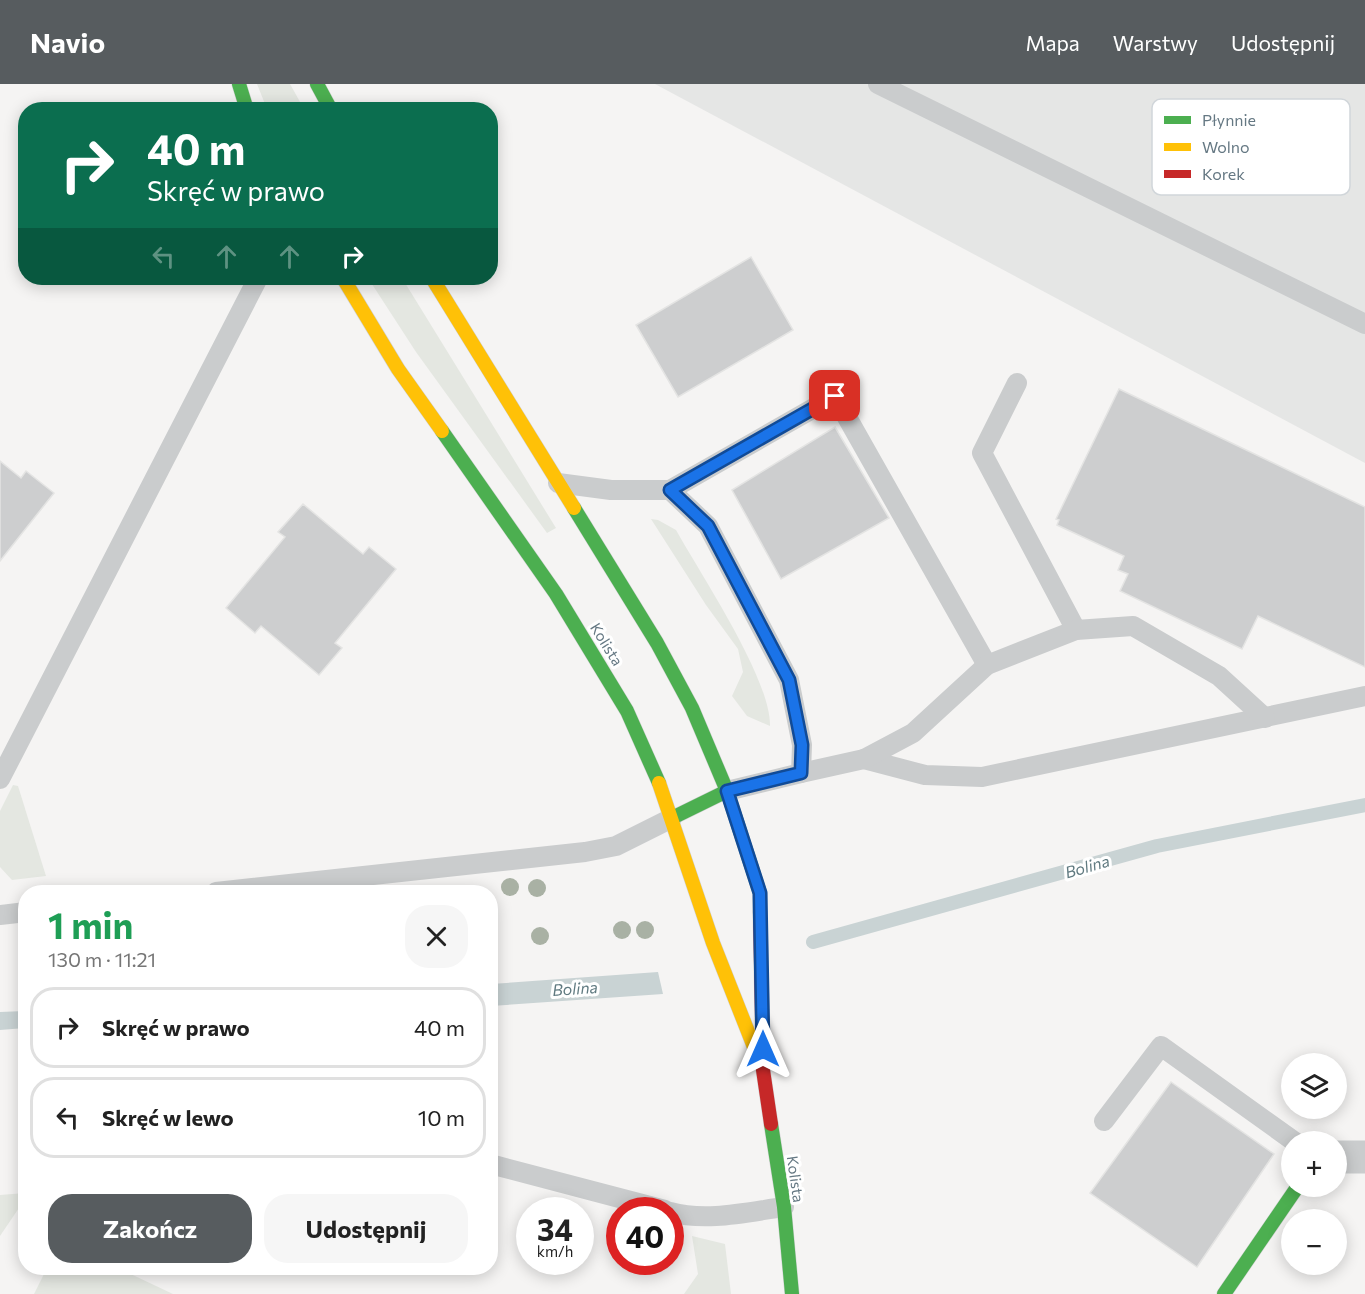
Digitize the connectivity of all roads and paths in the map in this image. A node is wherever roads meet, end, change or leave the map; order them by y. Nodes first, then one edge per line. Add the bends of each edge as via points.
1 (239, 84) edge
2 (317, 84) edge
3 (878, 84) edge
4 (245, 102) edge
5 (327, 102) edge
6 (254, 285) edge
7 (347, 285) edge
8 (436, 285) edge
9 (1365, 324) edge
10 (1017, 383) dead end
11 (558, 483) junction
12 (670, 490) junction
13 (1076, 630) junction
14 (987, 664) junction
15 (1365, 696) edge
16 (1264, 718) junction
17 (864, 759) junction
18 (801, 773) junction
19 (0, 779) edge
20 (727, 791) junction
21 (672, 818) junction
22 (281, 885) edge
23 (18, 913) edge
24 (0, 915) edge
25 (763, 1070) junction
26 (1104, 1121) dead end
27 (1281, 1132) edge
28 (1365, 1156) edge
29 (1347, 1157) edge
30 (498, 1166) edge
31 (616, 1197) edge
32 (1290, 1197) edge
33 (784, 1207) junction
34 (684, 1215) edge
35 (792, 1294) edge
36 (1224, 1294) edge

1 - 4 street
2 - 5 street
3 - 9 lane
6 - 19 lane
7 - 21 street, Kolista via 398,369 590,648 639,736
8 - 11 street, Kolista
10 - 13 lane via 982,453
11 - 12 lane via 611,490
11 - 20 street, Kolista via 663,653 692,708
12 - 14 lane via 835,396
12 - 18 lane via 708,526 789,680 802,745
13 - 14 lane
13 - 16 lane via 1133,626 1219,676
14 - 17 lane via 912,733
15 - 16 lane
16 - 17 lane via 982,777 925,775
17 - 18 lane
18 - 20 lane
20 - 21 street
20 - 25 street, Kolista via 760,893
21 - 22 lane via 616,846 585,852
21 - 25 street, Kolista via 713,943
23 - 24 lane
25 - 33 street, Kolista
26 - 27 lane via 1161,1046
28 - 29 street
30 - 31 lane
32 - 36 street
33 - 34 lane
33 - 35 street, Kolista

